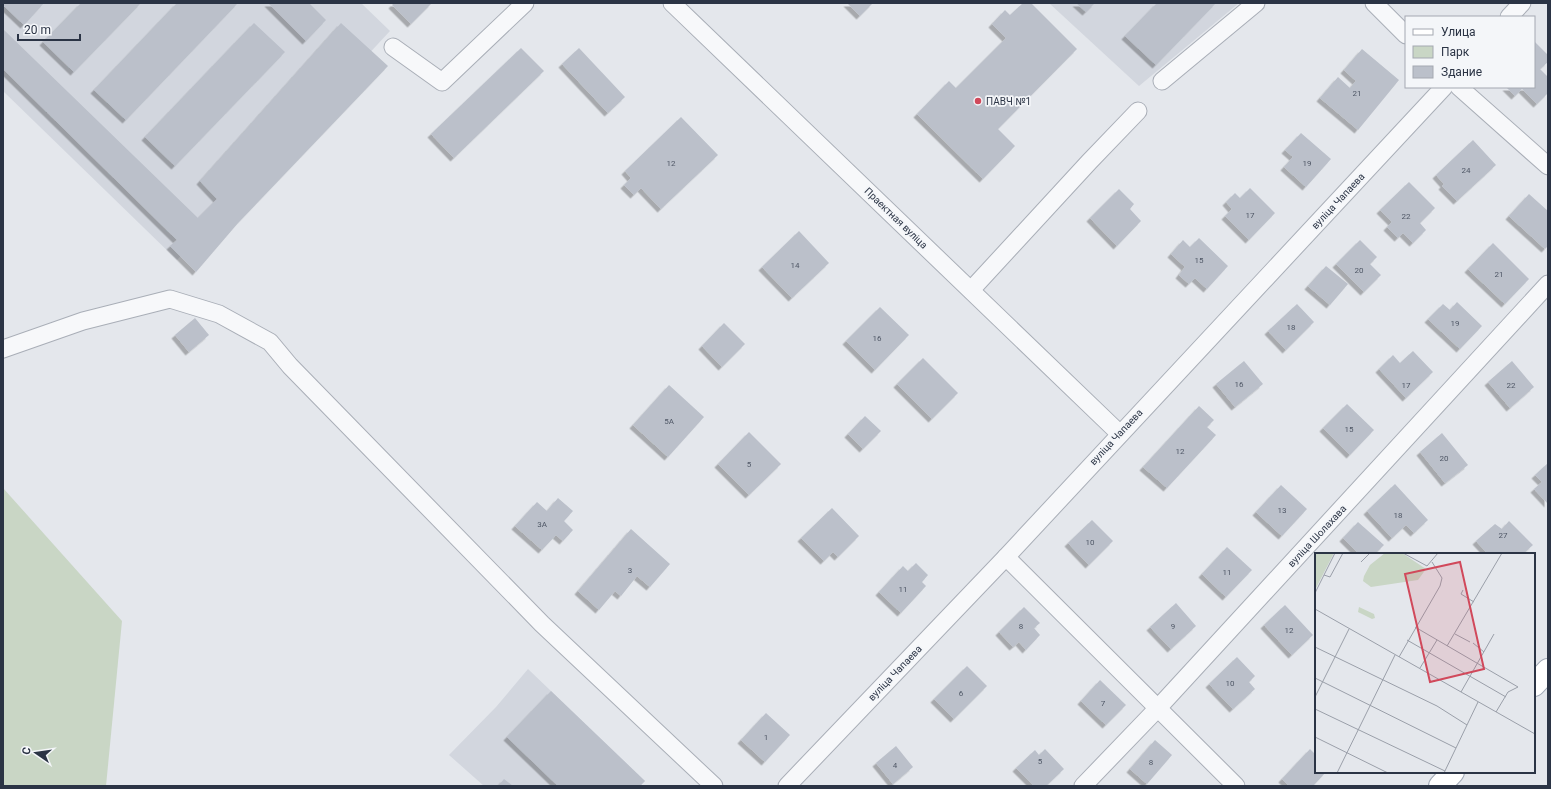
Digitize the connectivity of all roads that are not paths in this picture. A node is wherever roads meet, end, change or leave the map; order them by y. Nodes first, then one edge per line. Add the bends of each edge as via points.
1 (525, 3) edge
2 (672, 3) edge
3 (1256, 3) edge
4 (1374, 3) edge
5 (1522, 3) edge
6 (1510, 16) edge
7 (1405, 34) edge
8 (393, 47) dead end
9 (1162, 81) dead end
10 (1443, 88) edge
11 (1460, 88) edge
12 (1138, 111) dead end
13 (1548, 166) edge
14 (1548, 284) edge
15 (971, 290) junction
16 (3, 349) edge
17 (1120, 434) junction
18 (1006, 557) junction
19 (1548, 670) edge
20 (1535, 684) edge
21 (1158, 708) junction
22 (1452, 773) edge
23 (714, 786) edge
24 (787, 786) edge
25 (1083, 786) edge
26 (1236, 786) edge
27 (1440, 786) edge

1 - 8 street via 442,82
2 - 15 street, Праектная вуліца
3 - 9 street
4 - 7 street
5 - 6 street
10 - 17 street, вуліца Чапаева
11 - 13 street
12 - 15 street
14 - 21 street, вуліца Шолахава
15 - 17 street, Праектная вуліца
16 - 23 street via 83,321 170,299 219,314 270,342 290,366 542,624
17 - 18 street, вуліца Чапаева
18 - 21 street
18 - 24 street, вуліца Чапаева
19 - 20 main road
21 - 25 street, вуліца Шолахава
21 - 26 street
22 - 27 main road

